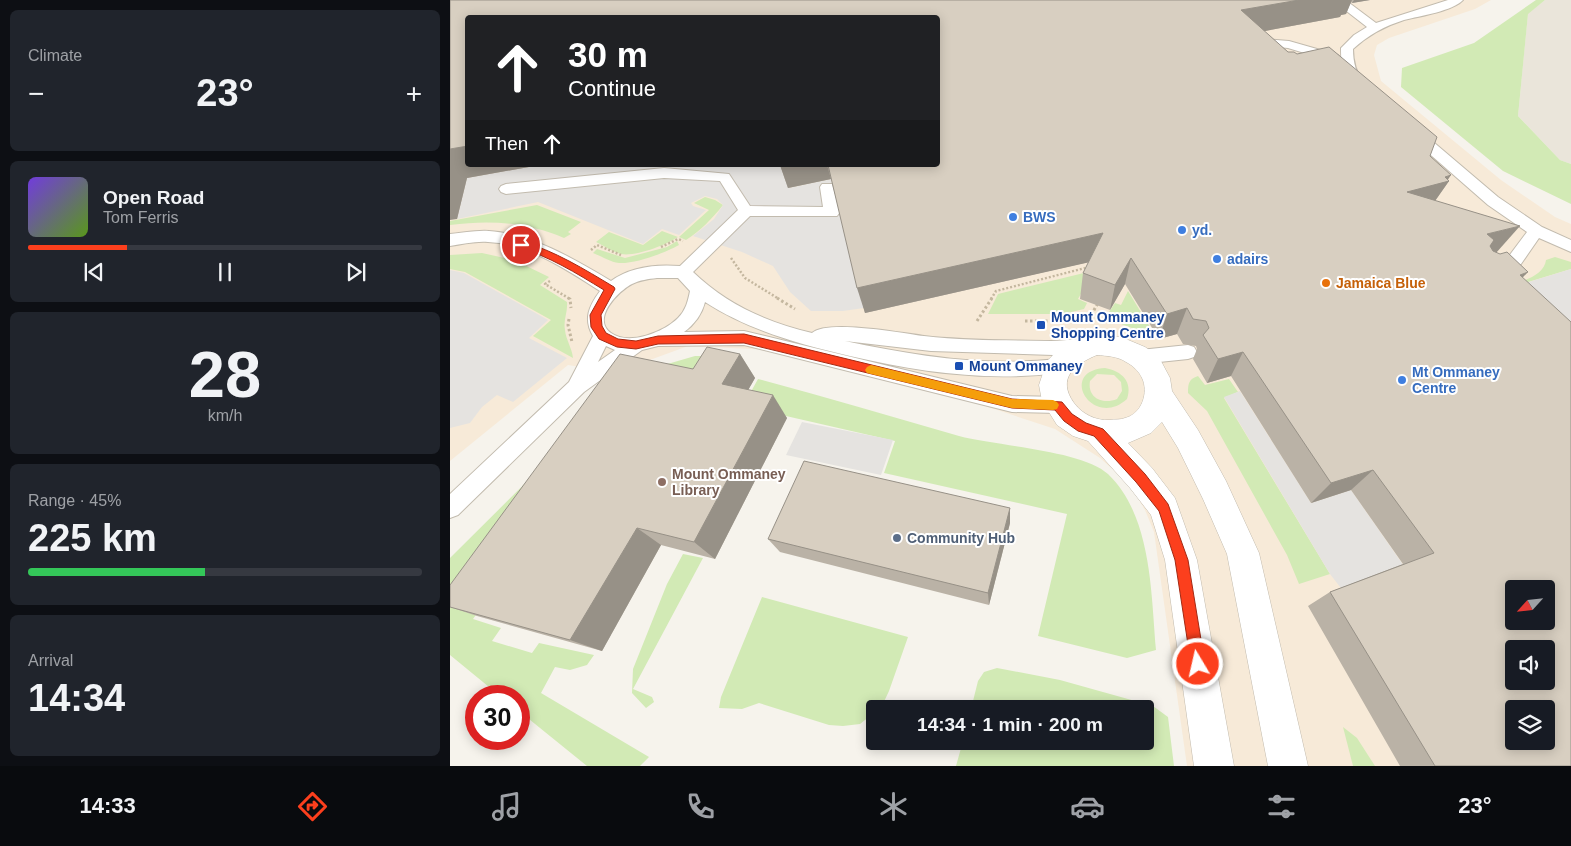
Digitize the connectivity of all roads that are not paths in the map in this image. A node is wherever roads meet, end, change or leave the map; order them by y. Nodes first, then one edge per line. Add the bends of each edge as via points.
1 (1458, 0) edge
2 (1344, 4) dead end
3 (1374, 26) junction
4 (1253, 42) edge
5 (1347, 62) junction
6 (1369, 94) edge
7 (1405, 125) edge
8 (827, 187) dead end
9 (506, 189) dead end
10 (746, 211) junction
11 (1536, 231) junction
12 (450, 240) edge
13 (1571, 246) edge
14 (683, 273) junction
15 (1477, 273) edge
16 (610, 289) junction
17 (700, 290) junction
18 (1094, 334) junction
19 (602, 336) junction
20 (803, 338) junction
21 (658, 340) junction
22 (636, 345) junction
23 (1140, 357) junction
24 (1058, 366) junction
25 (576, 388) junction
26 (1159, 388) junction
27 (1058, 406) junction
28 (1098, 432) junction
29 (450, 508) edge
30 (1214, 766) edge
31 (1288, 766) edge

1 - 3 lane
2 - 3 lane
3 - 5 lane via 1347,48
4 - 5 lane via 1289,45
5 - 6 lane via 1355,81
7 - 11 lane via 1493,201
8 - 10 lane via 832,212
9 - 10 lane via 664,173 724,177
10 - 14 lane
11 - 13 lane
11 - 15 lane via 1515,260
12 - 16 lane via 492,237 535,249
14 - 16 lane via 657,271 640,274
14 - 17 lane
16 - 19 lane via 595,315 596,327
17 - 20 lane via 754,321
17 - 21 lane via 700,301 692,316 673,333
18 - 20 lane via 1053,348 931,344 839,333
18 - 23 street
18 - 24 street
19 - 22 lane via 617,343
19 - 25 lane
20 - 24 lane via 938,367 994,372
21 - 22 lane
21 - 27 lane via 744,338 1012,404
22 - 25 lane
23 - 26 street via 1151,368
23 - 26 lane via 1188,352 1169,368
24 - 27 street via 1053,378 1053,392
25 - 29 lane
26 - 28 street via 1156,409 1142,424 1115,434
26 - 31 street via 1215,491 1243,553
27 - 28 street via 1068,418
28 - 30 street via 1164,508 1182,560

